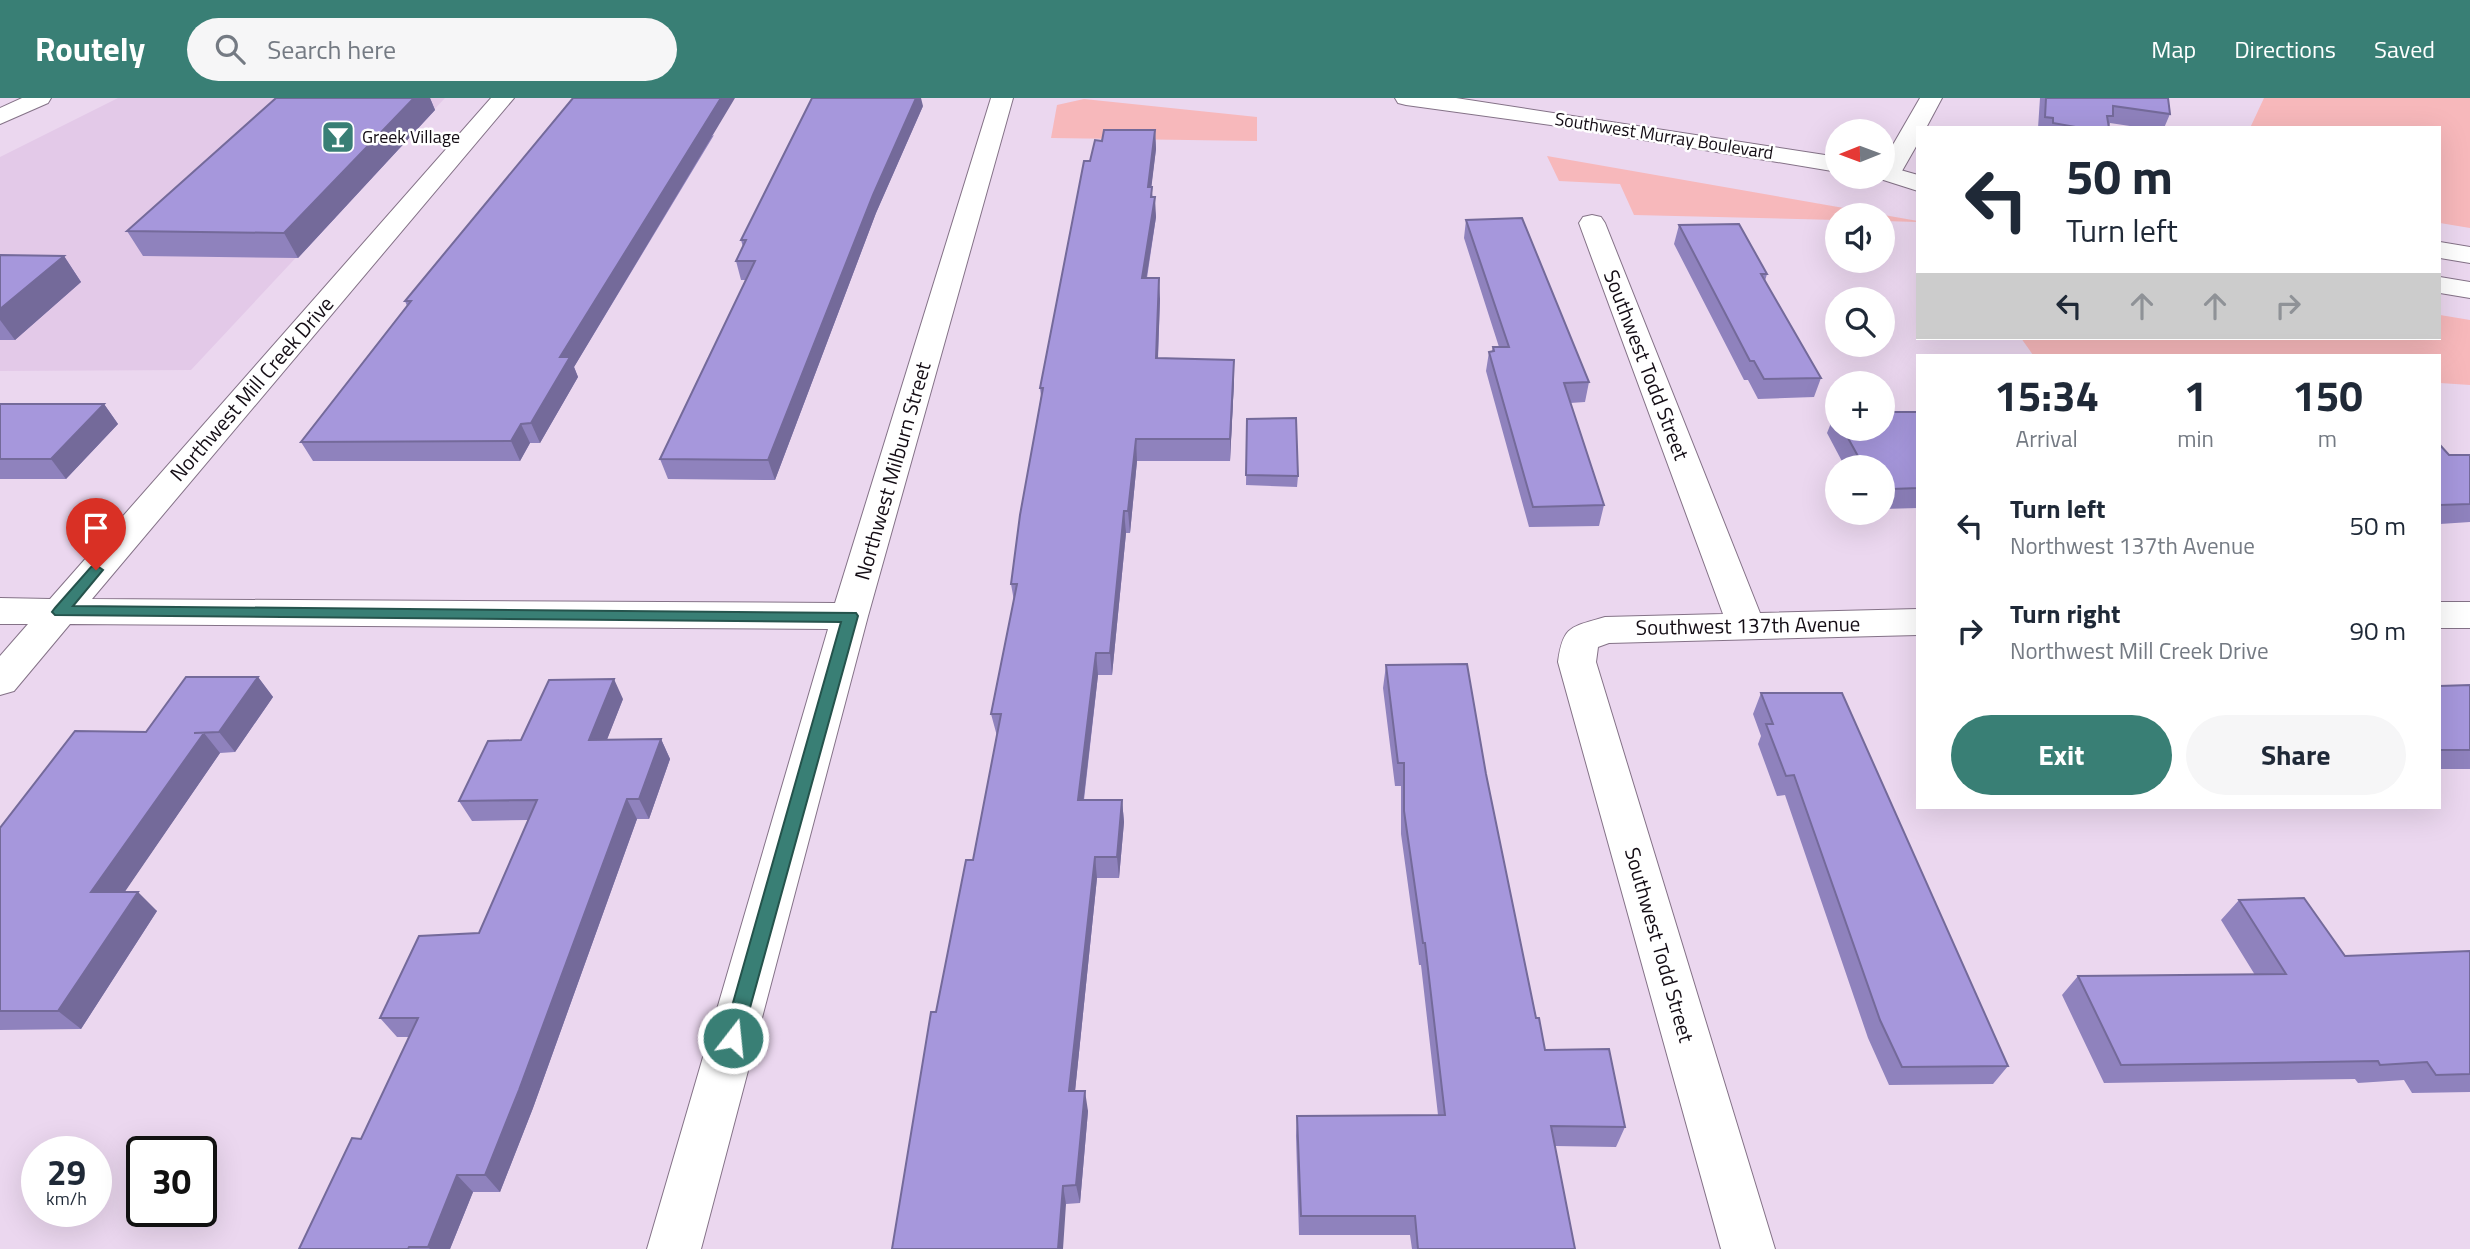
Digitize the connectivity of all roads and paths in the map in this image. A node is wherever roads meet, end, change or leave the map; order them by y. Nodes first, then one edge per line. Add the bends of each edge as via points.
1 (40, 98) edge
2 (503, 98) edge
3 (1002, 98) edge
4 (1406, 98) edge
5 (1931, 98) edge
6 (0, 117) edge
7 (1895, 158) edge
8 (1825, 162) edge
9 (1895, 173) edge
10 (1916, 173) edge
11 (1895, 176) edge
12 (1916, 182) edge
13 (1592, 223) dead end
14 (2441, 250) edge
15 (2470, 255) edge
16 (2441, 285) edge
17 (2470, 290) edge
18 (0, 611) edge
19 (60, 612) junction
20 (2441, 615) edge
21 (2470, 615) edge
22 (850, 616) junction
23 (1916, 622) edge
24 (1746, 625) junction
25 (1580, 640) joint
26 (0, 681) edge
27 (674, 1249) edge
28 (1748, 1249) edge

1 - 6 main road
2 - 19 main road, Northwest Mill Creek Drive
3 - 22 main road, Northwest Milburn Street
4 - 8 main road, Southwest Murray Boulevard
5 - 7 main road
9 - 10 main road
11 - 12 main road
13 - 24 main road, Southwest Todd Street
14 - 15 main road
16 - 17 main road
18 - 19 main road
19 - 22 main road
19 - 26 main road, Northwest Mill Creek Drive
20 - 21 main road
22 - 27 main road, Northwest Milburn Street
23 - 24 main road, Southwest 137th Avenue
24 - 25 main road, Southwest 137th Avenue via 1605,630
25 - 28 main road, Southwest Todd Street via 1577,662

